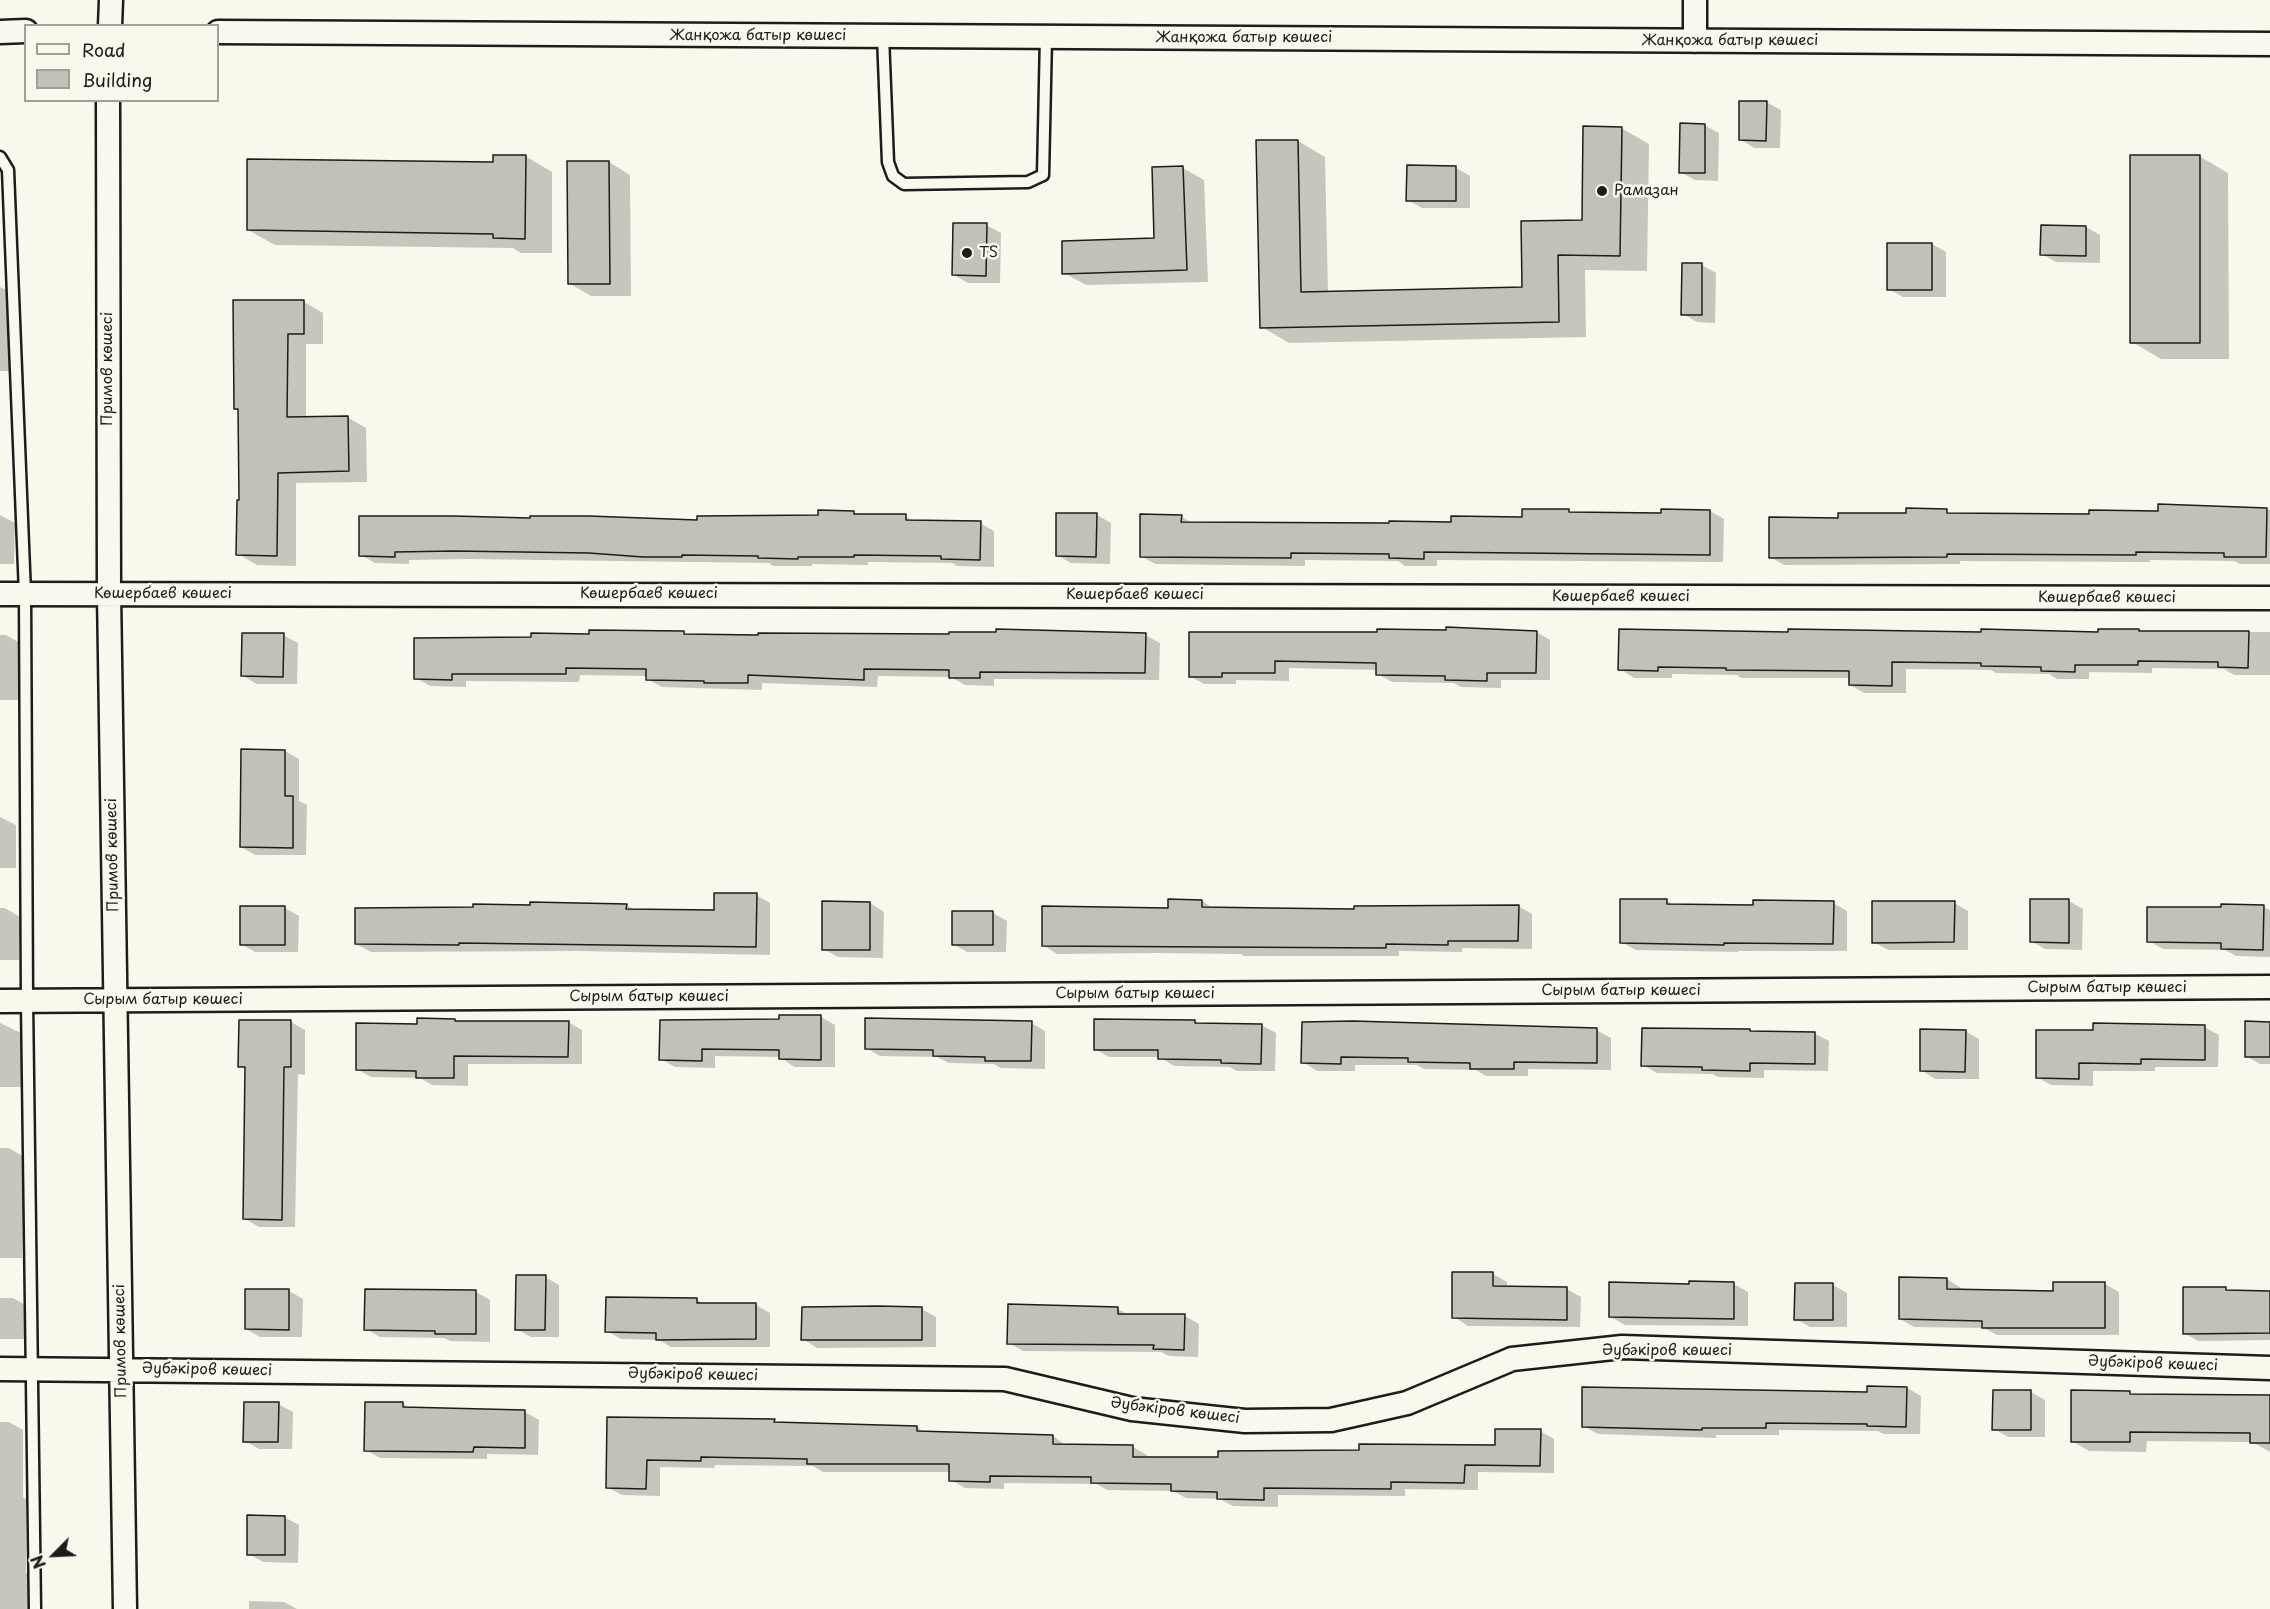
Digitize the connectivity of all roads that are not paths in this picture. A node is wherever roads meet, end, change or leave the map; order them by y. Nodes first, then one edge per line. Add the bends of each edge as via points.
1 (111, 0) edge
2 (1695, 0) edge
3 (110, 24) edge
4 (0, 32) edge
5 (24, 32) edge
6 (219, 32) edge
7 (883, 36) junction
8 (1046, 37) junction
9 (1695, 41) junction
10 (2270, 44) edge
11 (108, 102) edge
12 (0, 157) edge
13 (0, 594) edge
14 (25, 594) junction
15 (109, 594) junction
16 (2270, 598) edge
17 (2270, 987) edge
18 (116, 1000) junction
19 (0, 1001) edge
20 (27, 1001) junction
21 (2270, 1368) edge
22 (0, 1369) edge
23 (33, 1369) junction
24 (121, 1369) junction
25 (35, 1609) edge
26 (125, 1609) edge

1 - 3 street
2 - 9 street
4 - 5 street
6 - 7 street, Жанқожа батыр көшесі
7 - 8 street, Жанқожа батыр көшесі
7 - 8 lane via 888,162 893,176 904,184 1028,182 1042,174
8 - 9 street, Жанқожа батыр көшесі
9 - 10 street, Жанқожа батыр көшесі
11 - 15 street, Примов көшесі
12 - 14 lane via 8,170
13 - 14 street, Көшербаев көшесі
14 - 15 street, Көшербаев көшесі
14 - 20 lane
15 - 16 street, Көшербаев көшесі
15 - 18 street, Примов көшесі
17 - 18 street, Сырым батыр көшесі
18 - 20 street, Сырым батыр көшесі
18 - 24 street, Примов көшесі
19 - 20 street, Сырым батыр көшесі
20 - 23 lane
21 - 24 street, Әубәкіров көшесі via 1622,1347 1512,1359 1407,1403 1331,1420 1266,1421 1132,1409 1005,1379
22 - 23 street, Әубәкіров көшесі
23 - 24 street, Әубәкіров көшесі
23 - 25 lane
24 - 26 street, Примов көшесі

